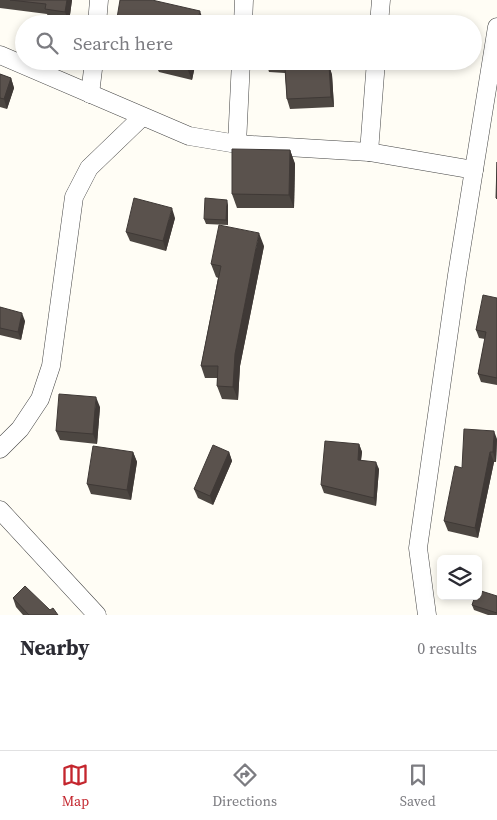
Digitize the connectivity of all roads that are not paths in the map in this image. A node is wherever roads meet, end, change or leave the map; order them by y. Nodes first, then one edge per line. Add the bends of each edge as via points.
1 (99, 0) edge
2 (244, 0) edge
3 (381, 0) edge
4 (98, 15) edge
5 (243, 15) edge
6 (380, 15) edge
7 (497, 27) edge
8 (0, 55) edge
9 (15, 62) edge
10 (35, 70) edge
11 (93, 70) edge
12 (241, 70) edge
13 (375, 70) edge
14 (90, 94) junction
15 (142, 117) junction
16 (237, 144) junction
17 (369, 152) junction
18 (474, 170) junction
19 (0, 449) edge
20 (0, 510) edge
21 (97, 615) edge
22 (427, 615) edge

1 - 4 street
2 - 5 street
3 - 6 street
7 - 18 street
8 - 9 street
10 - 14 street
11 - 14 street
12 - 16 street
13 - 17 street
14 - 15 street
15 - 16 street via 189,136
15 - 19 street via 89,168 74,197 51,366 40,398 20,428
16 - 17 street
17 - 18 street
18 - 22 street via 418,548
20 - 21 street

